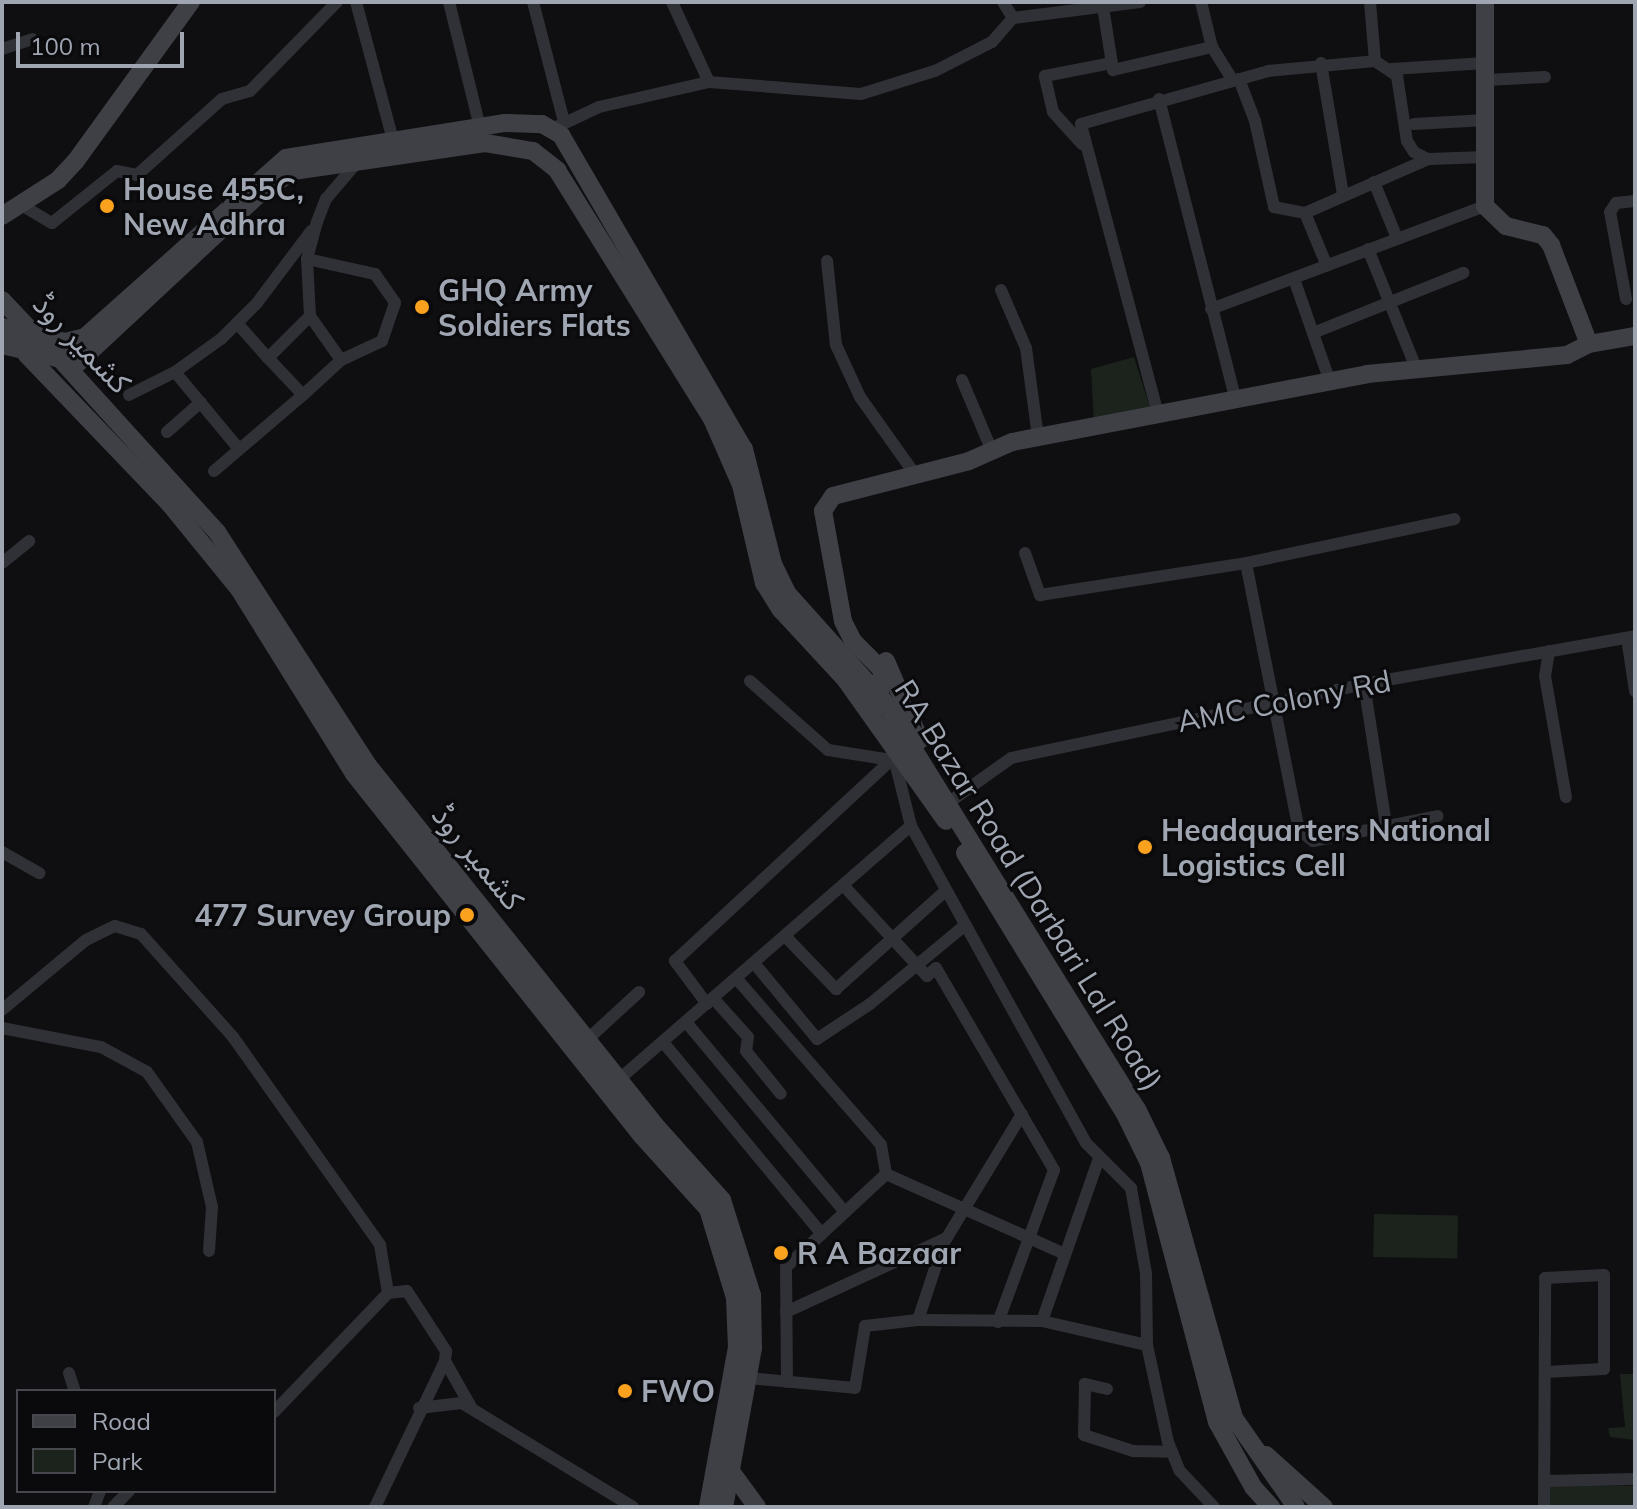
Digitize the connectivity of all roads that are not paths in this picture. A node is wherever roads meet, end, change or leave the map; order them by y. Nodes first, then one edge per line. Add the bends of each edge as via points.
1 (191, 2) edge
2 (337, 2) edge
3 (356, 2) edge
4 (449, 2) edge
5 (533, 2) edge
6 (672, 2) edge
7 (1003, 2) edge
8 (1140, 2) edge
9 (1201, 2) edge
10 (1370, 2) edge
11 (1485, 2) edge
12 (1103, 7) junction
13 (1013, 18) junction
14 (32, 39) dead end
15 (1212, 47) junction
16 (2, 49) edge
17 (1375, 61) junction
18 (1111, 63) junction
19 (1321, 63) junction
20 (1392, 69) junction
21 (1486, 72) junction
22 (1545, 77) dead end
23 (1236, 80) junction
24 (709, 82) junction
25 (1159, 99) junction
26 (1486, 120) junction
27 (1414, 124) dead end
28 (558, 126) junction
29 (480, 127) junction
30 (393, 140) junction
31 (1085, 147) junction
32 (1486, 157) junction
33 (1428, 159) junction
34 (359, 160) junction
35 (1374, 182) junction
36 (1343, 195) junction
37 (1635, 201) edge
38 (20, 204) junction
39 (1485, 206) junction
40 (1305, 213) junction
41 (2, 216) edge
42 (317, 222) junction
43 (1397, 238) junction
44 (1368, 249) junction
45 (307, 259) junction
46 (827, 261) dead end
47 (1327, 266) junction
48 (1463, 273) dead end
49 (1294, 279) junction
50 (1001, 290) dead end
51 (1626, 299) dead end
52 (2, 300) edge
53 (1390, 303) junction
54 (1211, 309) junction
55 (310, 316) junction
56 (237, 323) junction
57 (2, 328) edge
58 (1313, 333) junction
59 (34, 334) junction
60 (1635, 336) edge
61 (1589, 344) junction
62 (2, 345) edge
63 (23, 351) junction
64 (268, 358) junction
65 (341, 360) junction
66 (64, 363) junction
67 (1416, 368) junction
68 (175, 372) junction
69 (962, 380) dead end
70 (1330, 382) junction
71 (129, 395) dead end
72 (303, 395) junction
73 (1236, 401) junction
74 (201, 402) junction
75 (1158, 414) junction
76 (167, 432) dead end
77 (1038, 437) junction
78 (239, 449) junction
79 (992, 451) junction
80 (214, 471) dead end
81 (914, 473) junction
82 (1454, 519) dead end
83 (217, 532) junction
84 (29, 541) dead end
85 (202, 544) junction
86 (1025, 553) dead end
87 (2, 563) edge
88 (1246, 563) junction
89 (843, 621) junction
90 (272, 627) junction
91 (1631, 637) edge
92 (1549, 651) junction
93 (750, 681) dead end
94 (1364, 684) junction
95 (1635, 691) edge
96 (1273, 702) junction
97 (878, 707) junction
98 (891, 739) junction
99 (891, 760) junction
100 (944, 794) junction
101 (1566, 797) dead end
102 (1438, 816) dead end
103 (1386, 825) junction
104 (911, 826) junction
105 (2, 852) edge
106 (39, 873) dead end
107 (843, 885) junction
108 (944, 892) junction
109 (964, 926) junction
110 (785, 936) junction
111 (892, 938) junction
112 (754, 963) junction
113 (916, 964) junction
114 (736, 978) junction
115 (639, 992) dead end
116 (710, 1001) junction
117 (2, 1010) edge
118 (686, 1022) junction
119 (2, 1028) edge
120 (663, 1042) junction
121 (588, 1046) junction
122 (613, 1085) junction
123 (781, 1094) dead end
124 (1022, 1114) junction
125 (1099, 1158) junction
126 (886, 1174) junction
127 (964, 1209) junction
128 (845, 1212) junction
129 (822, 1234) junction
130 (947, 1238) junction
131 (1029, 1238) junction
132 (209, 1251) dead end
133 (1063, 1253) junction
134 (388, 1293) junction
135 (786, 1312) junction
136 (918, 1320) junction
137 (1042, 1321) junction
138 (998, 1322) junction
139 (1147, 1345) junction
140 (445, 1361) junction
141 (1545, 1372) junction
142 (69, 1373) dead end
143 (748, 1378) junction
144 (787, 1382) junction
145 (74, 1389) edge
146 (1107, 1389) dead end
147 (419, 1408) junction
148 (472, 1408) junction
149 (276, 1410) edge
150 (1245, 1432) junction
151 (1172, 1452) junction
152 (730, 1470) junction
153 (1635, 1479) edge
154 (1544, 1481) junction
155 (1263, 1503) edge
156 (711, 1506) edge
157 (375, 1507) edge
158 (633, 1507) edge
159 (757, 1507) edge
160 (1214, 1507) edge
161 (1296, 1507) edge
162 (1324, 1507) edge
163 (1544, 1507) edge

1 - 38 main road via 94,140 58,180
2 - 38 street via 250,91 222,99 137,175 117,171 52,223
3 - 30 street
4 - 29 street
5 - 28 street
6 - 24 street
7 - 13 street
8 - 12 street
9 - 15 street
10 - 17 street
11 - 21 main road
12 - 13 street
12 - 18 street
13 - 24 street via 992,42 935,71 861,94
14 - 16 street
15 - 18 street via 1117,71
15 - 23 street
17 - 19 street
17 - 20 street
18 - 31 street via 1045,76 1053,112
19 - 23 street
19 - 36 street
20 - 21 street
20 - 33 street via 1407,141
21 - 22 street
21 - 26 main road
23 - 25 street
23 - 40 street via 1255,121 1271,204
24 - 28 street via 599,107
25 - 31 street via 1081,124
25 - 54 street
26 - 27 street
26 - 32 main road
28 - 29 main road via 530,122
28 - 97 main road, RA Bazar Road (Darbari Lal Road) via 737,435 752,468 773,564 787,593
29 - 30 main road
30 - 59 main road via 278,162 85,337 65,342
31 - 75 street
32 - 33 street
32 - 39 main road
33 - 35 street
34 - 42 street via 326,199
34 - 66 main road, RA Bazar Road (Darbari Lal Road) via 282,175 82,360
34 - 97 main road, RA Bazar Road (Darbari Lal Road) via 502,143 533,151 557,170 712,419 741,485 764,583 781,610
35 - 36 street
35 - 43 street
36 - 40 street
37 - 51 street via 1616,203 1610,212
38 - 41 main road
39 - 43 street
39 - 61 main road via 1506,226 1543,235 1551,245
40 - 47 street
42 - 45 street
42 - 56 street via 288,267
43 - 44 street
44 - 47 street
44 - 53 street
45 - 55 street
45 - 65 street via 375,274 395,303 382,341
46 - 81 street via 836,345 860,397
47 - 49 street
48 - 53 street
49 - 54 street
49 - 58 street
50 - 77 street via 1026,348
52 - 59 main road, کشمیر روڈ
53 - 58 street
53 - 67 street
54 - 73 street
55 - 64 street via 305,327
55 - 65 street
56 - 64 street
56 - 68 street
57 - 59 main road
57 - 63 main road, کشمیر روڈ
58 - 70 street
59 - 66 main road, کشمیر روڈ
60 - 61 main road
61 - 67 main road via 1567,355
62 - 63 main road
63 - 66 main road
63 - 85 main road, کشمیر روڈ
64 - 72 street
65 - 72 street
66 - 83 main road, کشمیر روڈ
67 - 70 main road
68 - 71 street
68 - 74 street
69 - 79 street
70 - 73 main road
72 - 78 street
73 - 75 main road
74 - 76 street
74 - 78 street
75 - 77 main road
77 - 79 main road
78 - 80 street
79 - 81 main road
81 - 89 main road via 860,485 827,503 823,511
82 - 88 street
83 - 85 main road
83 - 90 main road, کشمیر روڈ
84 - 87 street
85 - 90 main road, کشمیر روڈ
86 - 88 street via 1040,595
88 - 96 street
89 - 97 main road via 853,641 882,670
89 - 100 main road via 883,657
90 - 121 main road, کشمیر روڈ via 335,728 354,774
91 - 92 street, AMC Colony Rd
91 - 95 street
92 - 94 street, AMC Colony Rd
92 - 101 street via 1545,676
93 - 99 street via 828,750
94 - 96 street, AMC Colony Rd
94 - 103 street
96 - 100 street, AMC Colony Rd via 1011,758
96 - 103 street via 1304,837 1313,841
97 - 98 main road, RA Bazar Road (Darbari Lal Road)
97 - 100 main road, RA Bazar Road (Darbari Lal Road)
98 - 99 street
98 - 155 main road, RA Bazar Road (Darbari Lal Road) via 1126,1116 1149,1163 1217,1422
99 - 104 street
99 - 116 street via 675,961
100 - 150 main road, RA Bazar Road (Darbari Lal Road) via 1075,1004 1161,1158 1234,1418
102 - 103 street
104 - 107 street
104 - 108 street
105 - 106 street
107 - 110 street
107 - 111 street
108 - 109 street
108 - 111 street
109 - 113 street
109 - 125 street
110 - 111 street via 836,989
110 - 112 street
111 - 113 street
112 - 113 street via 817,1039
112 - 114 street
113 - 124 street via 927,976 936,968
114 - 116 street
114 - 126 street via 881,1145
115 - 121 street
116 - 118 street
116 - 123 street via 748,1037 746,1051
117 - 134 street via 86,940 115,926 141,934 233,1037 380,1245
118 - 120 street
118 - 128 street
119 - 132 street via 101,1047 156,1082 197,1142 212,1207
120 - 122 street
120 - 129 street
121 - 122 main road, کشمیر روڈ
122 - 143 main road, کشمیر روڈ via 722,1200 752,1295
122 - 156 main road, کشمیر روڈ via 708,1209 735,1298 737,1347
124 - 127 street
124 - 131 street via 1054,1170
125 - 133 street
125 - 139 street via 1131,1188 1146,1273
126 - 127 street
126 - 128 street
127 - 130 street
127 - 131 street
128 - 129 street
129 - 135 street via 786,1267
130 - 135 street
130 - 136 street
131 - 133 street
131 - 138 street
133 - 137 street
134 - 140 street via 407,1291 446,1351
134 - 149 street
135 - 144 street
136 - 138 street
136 - 144 street via 865,1326 855,1388
137 - 138 street
137 - 139 street
139 - 151 street
140 - 147 street
140 - 148 street
141 - 141 street via 1545,1278 1604,1275 1604,1369
141 - 154 street
142 - 145 street
143 - 144 street
143 - 152 main road, کشمیر روڈ
146 - 151 street via 1085,1384 1084,1435 1133,1451
147 - 148 street via 462,1403
147 - 157 street
148 - 158 street
150 - 161 main road, RA Bazar Road (Darbari Lal Road)
150 - 162 main road
151 - 160 street via 1180,1471
152 - 156 main road, کشمیر روڈ
152 - 159 main road
153 - 154 street
154 - 163 street

